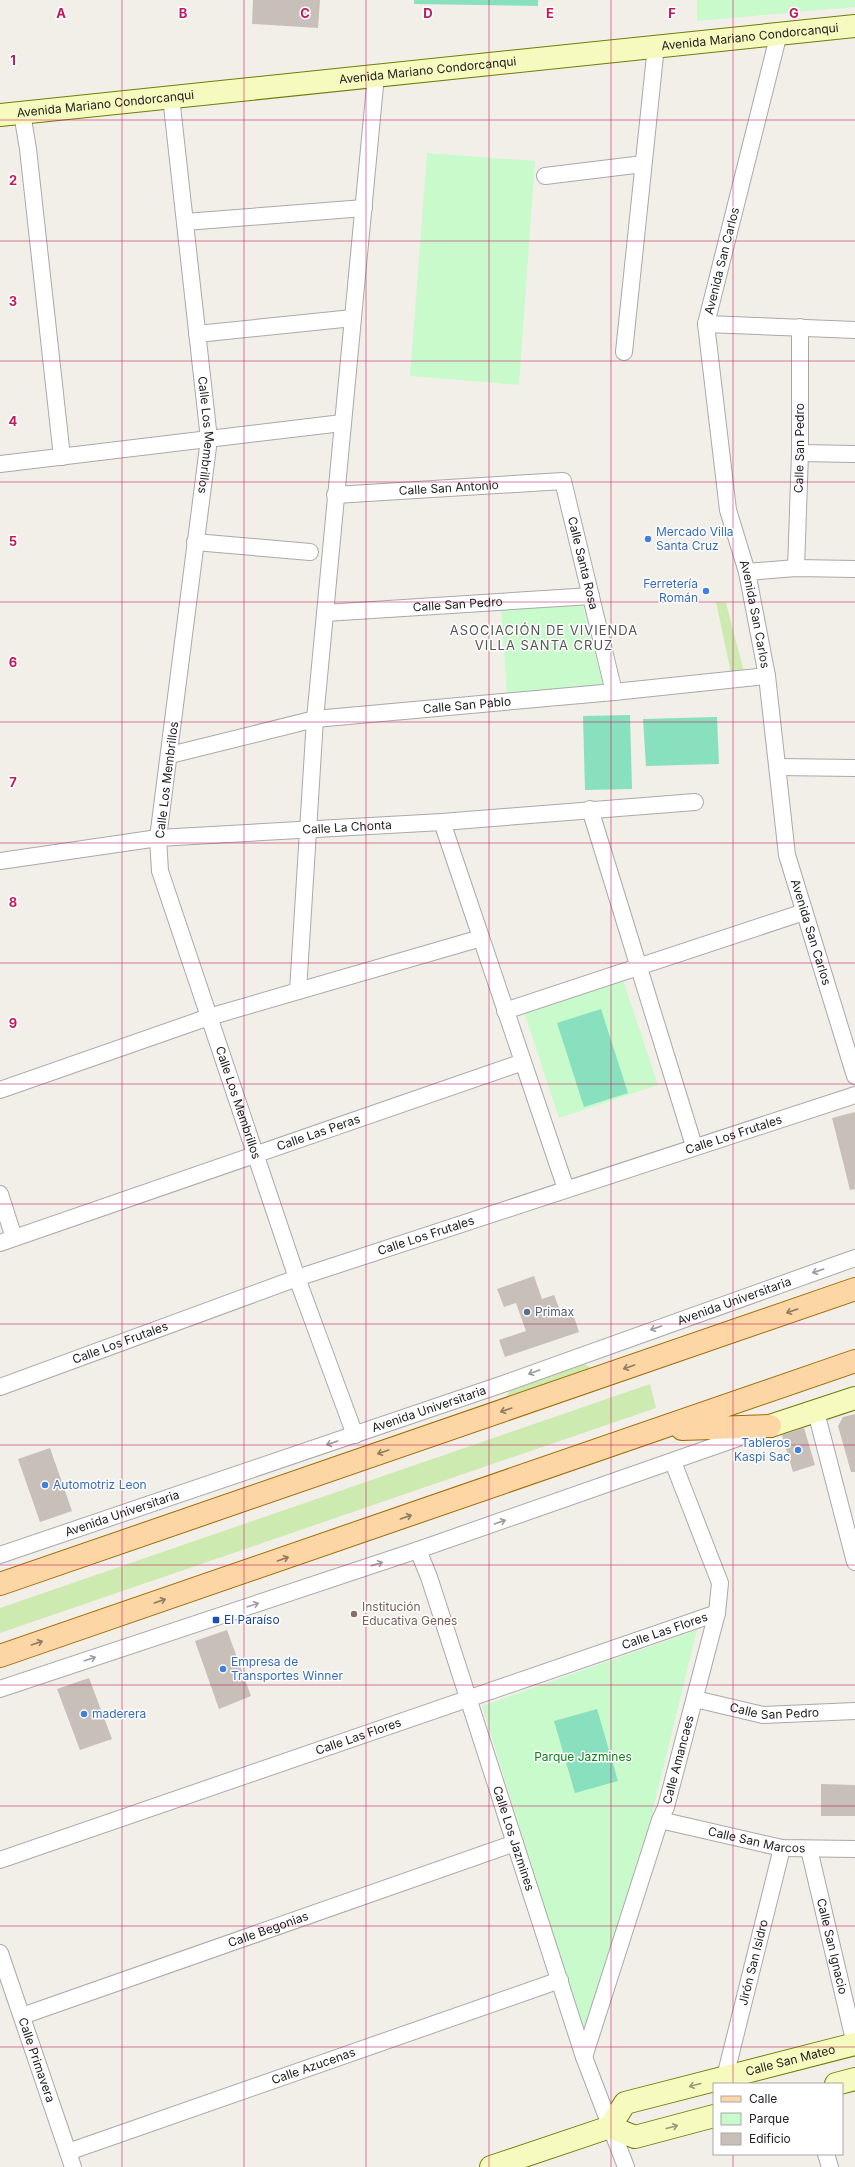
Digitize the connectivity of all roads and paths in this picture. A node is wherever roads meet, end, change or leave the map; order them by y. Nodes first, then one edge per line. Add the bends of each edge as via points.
1 (855, 26) edge
2 (779, 33) junction
3 (656, 46) junction
4 (376, 75) junction
5 (171, 97) junction
6 (7, 115) edge
7 (643, 164) junction
8 (545, 176) dead end
9 (364, 208) junction
10 (185, 222) junction
11 (353, 318) junction
12 (706, 324) junction
13 (800, 327) junction
14 (855, 330) edge
15 (197, 334) junction
16 (624, 352) dead end
17 (342, 423) junction
18 (209, 439) junction
19 (800, 453) junction
20 (855, 454) edge
21 (62, 457) junction
22 (0, 464) edge
23 (563, 481) joint
24 (335, 494) junction
25 (195, 542) junction
26 (310, 552) dead end
27 (796, 568) junction
28 (855, 570) edge
29 (747, 572) junction
30 (591, 596) junction
31 (325, 613) junction
32 (767, 676) junction
33 (614, 692) junction
34 (315, 719) junction
35 (170, 755) junction
36 (778, 767) junction
37 (855, 768) edge
38 (696, 802) dead end
39 (590, 810) junction
40 (442, 822) junction
41 (308, 829) junction
42 (158, 838) junction
43 (0, 861) edge
44 (804, 912) junction
45 (481, 938) junction
46 (638, 968) junction
47 (298, 991) junction
48 (505, 1011) junction
49 (209, 1017) junction
50 (523, 1062) junction
51 (855, 1076) edge
52 (0, 1090) edge
53 (855, 1095) edge
54 (694, 1146) junction
55 (256, 1154) junction
56 (566, 1189) junction
57 (0, 1194) edge
58 (7, 1240) edge
59 (855, 1258) edge
60 (297, 1278) junction
61 (855, 1289) edge
62 (855, 1361) edge
63 (0, 1387) edge
64 (855, 1398) edge
65 (816, 1412) junction
66 (770, 1426) junction
67 (661, 1429) junction
68 (355, 1435) junction
69 (673, 1462) junction
70 (418, 1550) junction
71 (0, 1555) edge
72 (855, 1562) edge
73 (0, 1584) edge
74 (717, 1613) junction
75 (0, 1656) edge
76 (0, 1689) edge
77 (695, 1699) junction
78 (469, 1700) junction
79 (855, 1711) edge
80 (660, 1820) junction
81 (515, 1843) junction
82 (782, 1848) junction
83 (809, 1849) junction
84 (855, 1849) edge
85 (0, 1860) edge
86 (0, 1953) edge
87 (560, 1980) junction
88 (22, 2016) junction
89 (855, 2044) edge
90 (584, 2057) junction
91 (725, 2077) junction
92 (855, 2079) edge
93 (840, 2083) edge
94 (713, 2116) edge
95 (610, 2127) junction
96 (68, 2152) junction
97 (826, 2155) edge
98 (73, 2167) edge
99 (491, 2167) edge
100 (626, 2167) edge
101 (830, 2167) edge

1 - 2 street, Avenida Mariano Condorcanqui
2 - 3 street, Avenida Mariano Condorcanqui
2 - 12 street, Avenida San Carlos
3 - 4 street, Avenida Mariano Condorcanqui
3 - 7 street
4 - 5 street, Avenida Mariano Condorcanqui
4 - 9 street
5 - 6 street, Avenida Mariano Condorcanqui
5 - 10 street, Calle Los Membrillos
6 - 21 street via 28,149
7 - 8 street
7 - 16 street
9 - 10 street
9 - 11 street
10 - 15 street, Calle Los Membrillos
11 - 15 street
11 - 17 street
12 - 13 street
12 - 29 street, Avenida San Carlos via 728,510
13 - 14 street
13 - 19 street, Calle San Pedro
15 - 18 street, Calle Los Membrillos
17 - 18 street
17 - 24 street
18 - 21 street
18 - 25 street, Calle Los Membrillos
19 - 20 street
19 - 27 street, Calle San Pedro
21 - 22 street
23 - 24 street, Calle San Antonio
23 - 30 street, Calle Santa Rosa
24 - 31 street
25 - 26 street
25 - 35 street, Calle Los Membrillos
27 - 28 street
27 - 29 street
29 - 32 street, Avenida San Carlos
30 - 31 street, Calle San Pedro
30 - 33 street, Calle Santa Rosa
31 - 34 street
32 - 33 street, Calle San Pablo
32 - 36 street, Avenida San Carlos
33 - 34 street, Calle San Pablo
34 - 35 street, Calle San Pablo
34 - 41 street
35 - 42 street, Calle Los Membrillos
36 - 37 street
36 - 44 street, Avenida San Carlos via 787,855
38 - 39 street, Calle La Chonta
39 - 40 street, Calle La Chonta
39 - 46 street
40 - 41 street, Calle La Chonta
40 - 45 street
41 - 42 street, Calle La Chonta
41 - 47 street
42 - 43 street, Calle La Chonta
42 - 49 street, Calle Los Membrillos via 160,871
44 - 46 street
44 - 51 street, Avenida San Carlos
45 - 47 street
45 - 48 street
46 - 48 street
46 - 54 street
47 - 49 street
48 - 50 street
49 - 52 street
49 - 55 street, Calle Los Membrillos
50 - 55 street, Calle Las Peras
50 - 56 street
53 - 54 street, Calle Los Frutales
54 - 56 street, Calle Los Frutales
55 - 58 street, Calle Las Peras
55 - 60 street, Calle Los Membrillos
56 - 60 street, Calle Los Frutales
57 - 58 street
59 -> 68 street, Avenida Universitaria
60 - 63 street, Calle Los Frutales
60 - 68 street, Calle Los Membrillos
61 -> 73 main road
62 - 67 main road
64 - 65 street
65 - 66 street
65 - 72 street
66 - 67 main road
66 - 69 street
75 -> 67 main road
68 -> 71 street, Avenida Universitaria
70 -> 69 street
69 - 74 street, Calle Amancaes via 720,1583
76 -> 70 street
70 - 78 street, Calle Los Jazmines
74 - 77 street, Calle Amancaes
74 - 78 street, Calle Las Flores
77 - 79 street, Calle San Pedro via 763,1714
77 - 80 street, Calle Amancaes via 666,1807
78 - 81 street, Calle Los Jazmines
78 - 85 street, Calle Las Flores
80 - 82 street, Calle San Marcos
80 - 90 street, Calle Amancaes
81 - 87 street, Calle Los Jazmines
81 - 88 street, Calle Begonias
82 - 83 street, Calle San Marcos
82 - 91 street, Jirón San Isidro
83 - 84 street, Calle San Marcos
83 - 89 street, Calle San Ignacio
86 - 88 street, Calle Primavera
87 - 90 street, Calle Los Jazmines
87 - 96 street, Calle Azucenas
88 - 96 street, Calle Primavera
89 - 91 street, Calle San Mateo
90 - 95 street, Calle Los Jazmines
91 -> 95 street, Calle San Mateo via 625,2103
92 - 93 street
95 -> 94 street via 634,2137
95 - 99 street
95 - 100 street, Calle Los Jazmines
96 - 98 street, Calle Primavera
97 - 101 street

